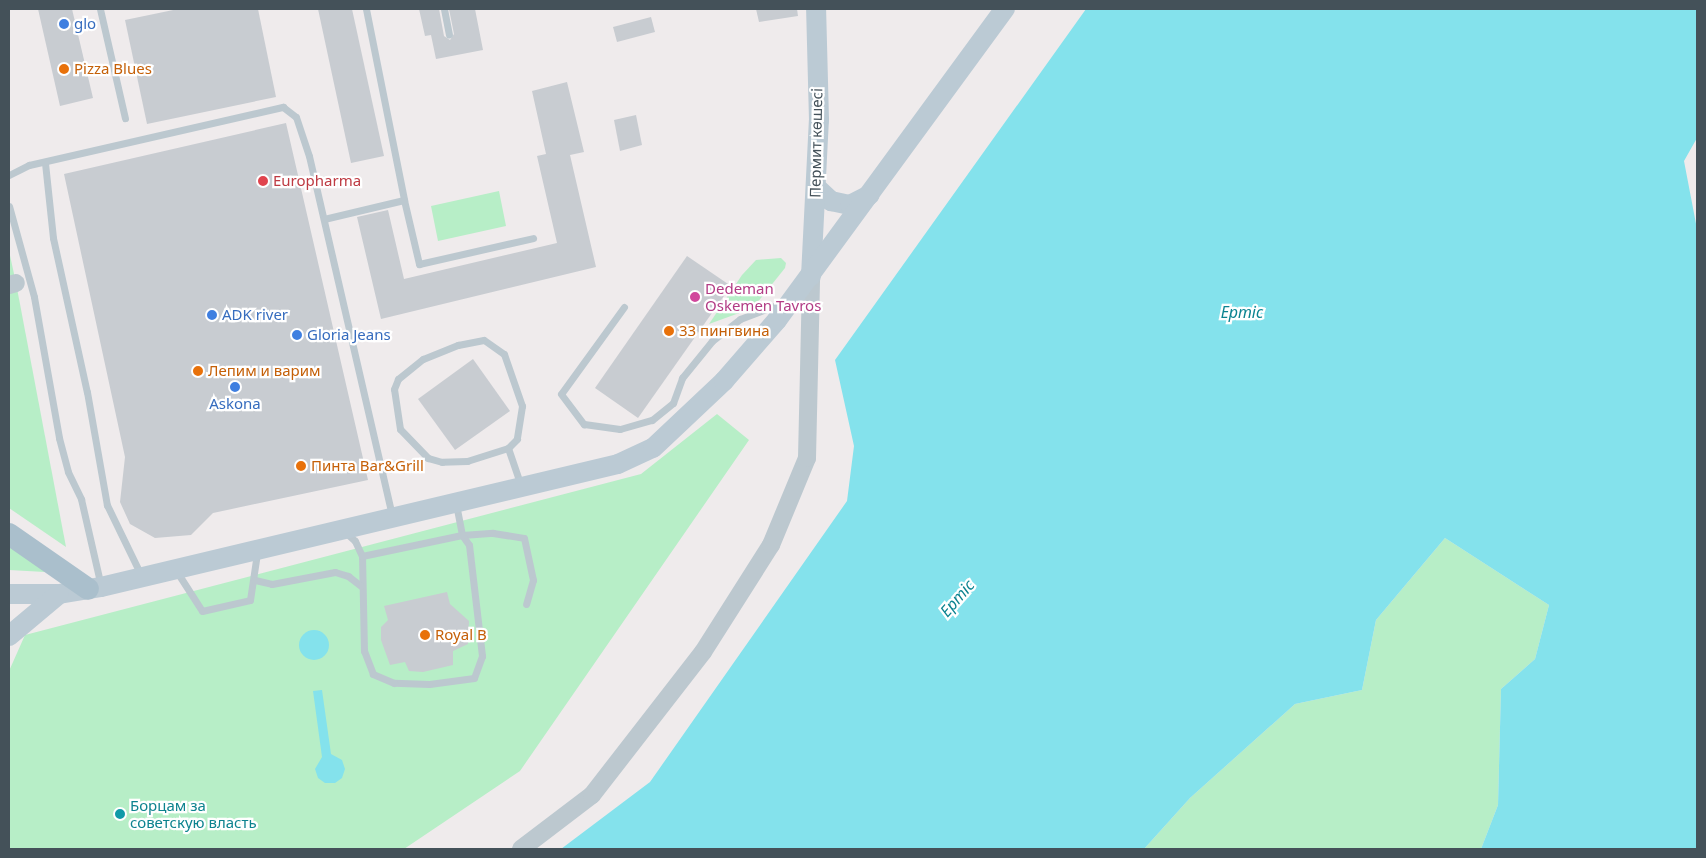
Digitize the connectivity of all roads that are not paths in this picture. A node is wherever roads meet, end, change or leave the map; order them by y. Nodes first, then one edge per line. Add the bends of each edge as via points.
1 (100, 9) edge
2 (366, 9) edge
3 (444, 9) edge
4 (816, 9) edge
5 (1005, 9) edge
6 (450, 34) dead end
7 (124, 118) dead end
8 (44, 163) junction
9 (9, 176) edge
10 (816, 187) junction
11 (870, 195) junction
12 (404, 200) junction
13 (9, 206) edge
14 (324, 219) junction
15 (533, 238) dead end
16 (811, 276) junction
17 (794, 299) junction
18 (624, 307) dead end
19 (508, 448) junction
20 (521, 486) junction
21 (456, 502) junction
22 (393, 518) junction
23 (343, 530) junction
24 (9, 534) edge
25 (462, 535) junction
26 (257, 550) junction
27 (362, 556) junction
28 (175, 570) junction
29 (142, 577) junction
30 (255, 580) junction
31 (361, 586) junction
32 (94, 588) junction
33 (9, 594) edge
34 (59, 594) junction
35 (526, 604) dead end
36 (9, 636) edge
37 (521, 849) edge

1 - 7 lane
2 - 12 lane
3 - 6 lane
4 - 10 main road, Пермит көшесі via 819,120
5 - 11 main road
8 - 9 lane via 29,165
8 - 14 lane via 283,107 296,117 304,134
8 - 29 lane via 53,238 87,392 107,505
10 - 11 main road via 832,201 850,205
10 - 16 main road, Пермит көшесі
11 - 16 main road
12 - 14 lane
12 - 15 lane via 419,264
13 - 32 lane via 34,297 59,438 68,472 80,499
14 - 22 lane
16 - 17 main road
16 - 37 street via 807,458 771,544 703,652 592,795
17 - 18 lane via 740,319 712,341 682,378 674,403 652,420 620,429 584,424 561,394
17 - 20 main road via 724,382 653,448 618,464
19 - 19 lane via 521,428 522,406 504,354 484,340 423,359 398,379 394,389 400,429 428,458 442,462 467,461
19 - 20 lane
20 - 21 main road
21 - 22 main road
21 - 25 lane
22 - 23 main road
23 - 26 main road
23 - 27 lane via 355,541
24 - 32 main road
25 - 27 lane
25 - 31 lane via 469,545 482,656 474,678 429,684 394,683 374,674 364,651
25 - 35 lane via 493,532 524,538 533,580
26 - 28 main road
26 - 30 lane
27 - 31 lane
28 - 29 main road
28 - 30 lane via 202,611 250,600
29 - 32 main road
30 - 31 lane via 272,584 335,572 348,576
32 - 34 main road
33 - 34 main road
34 - 36 main road

